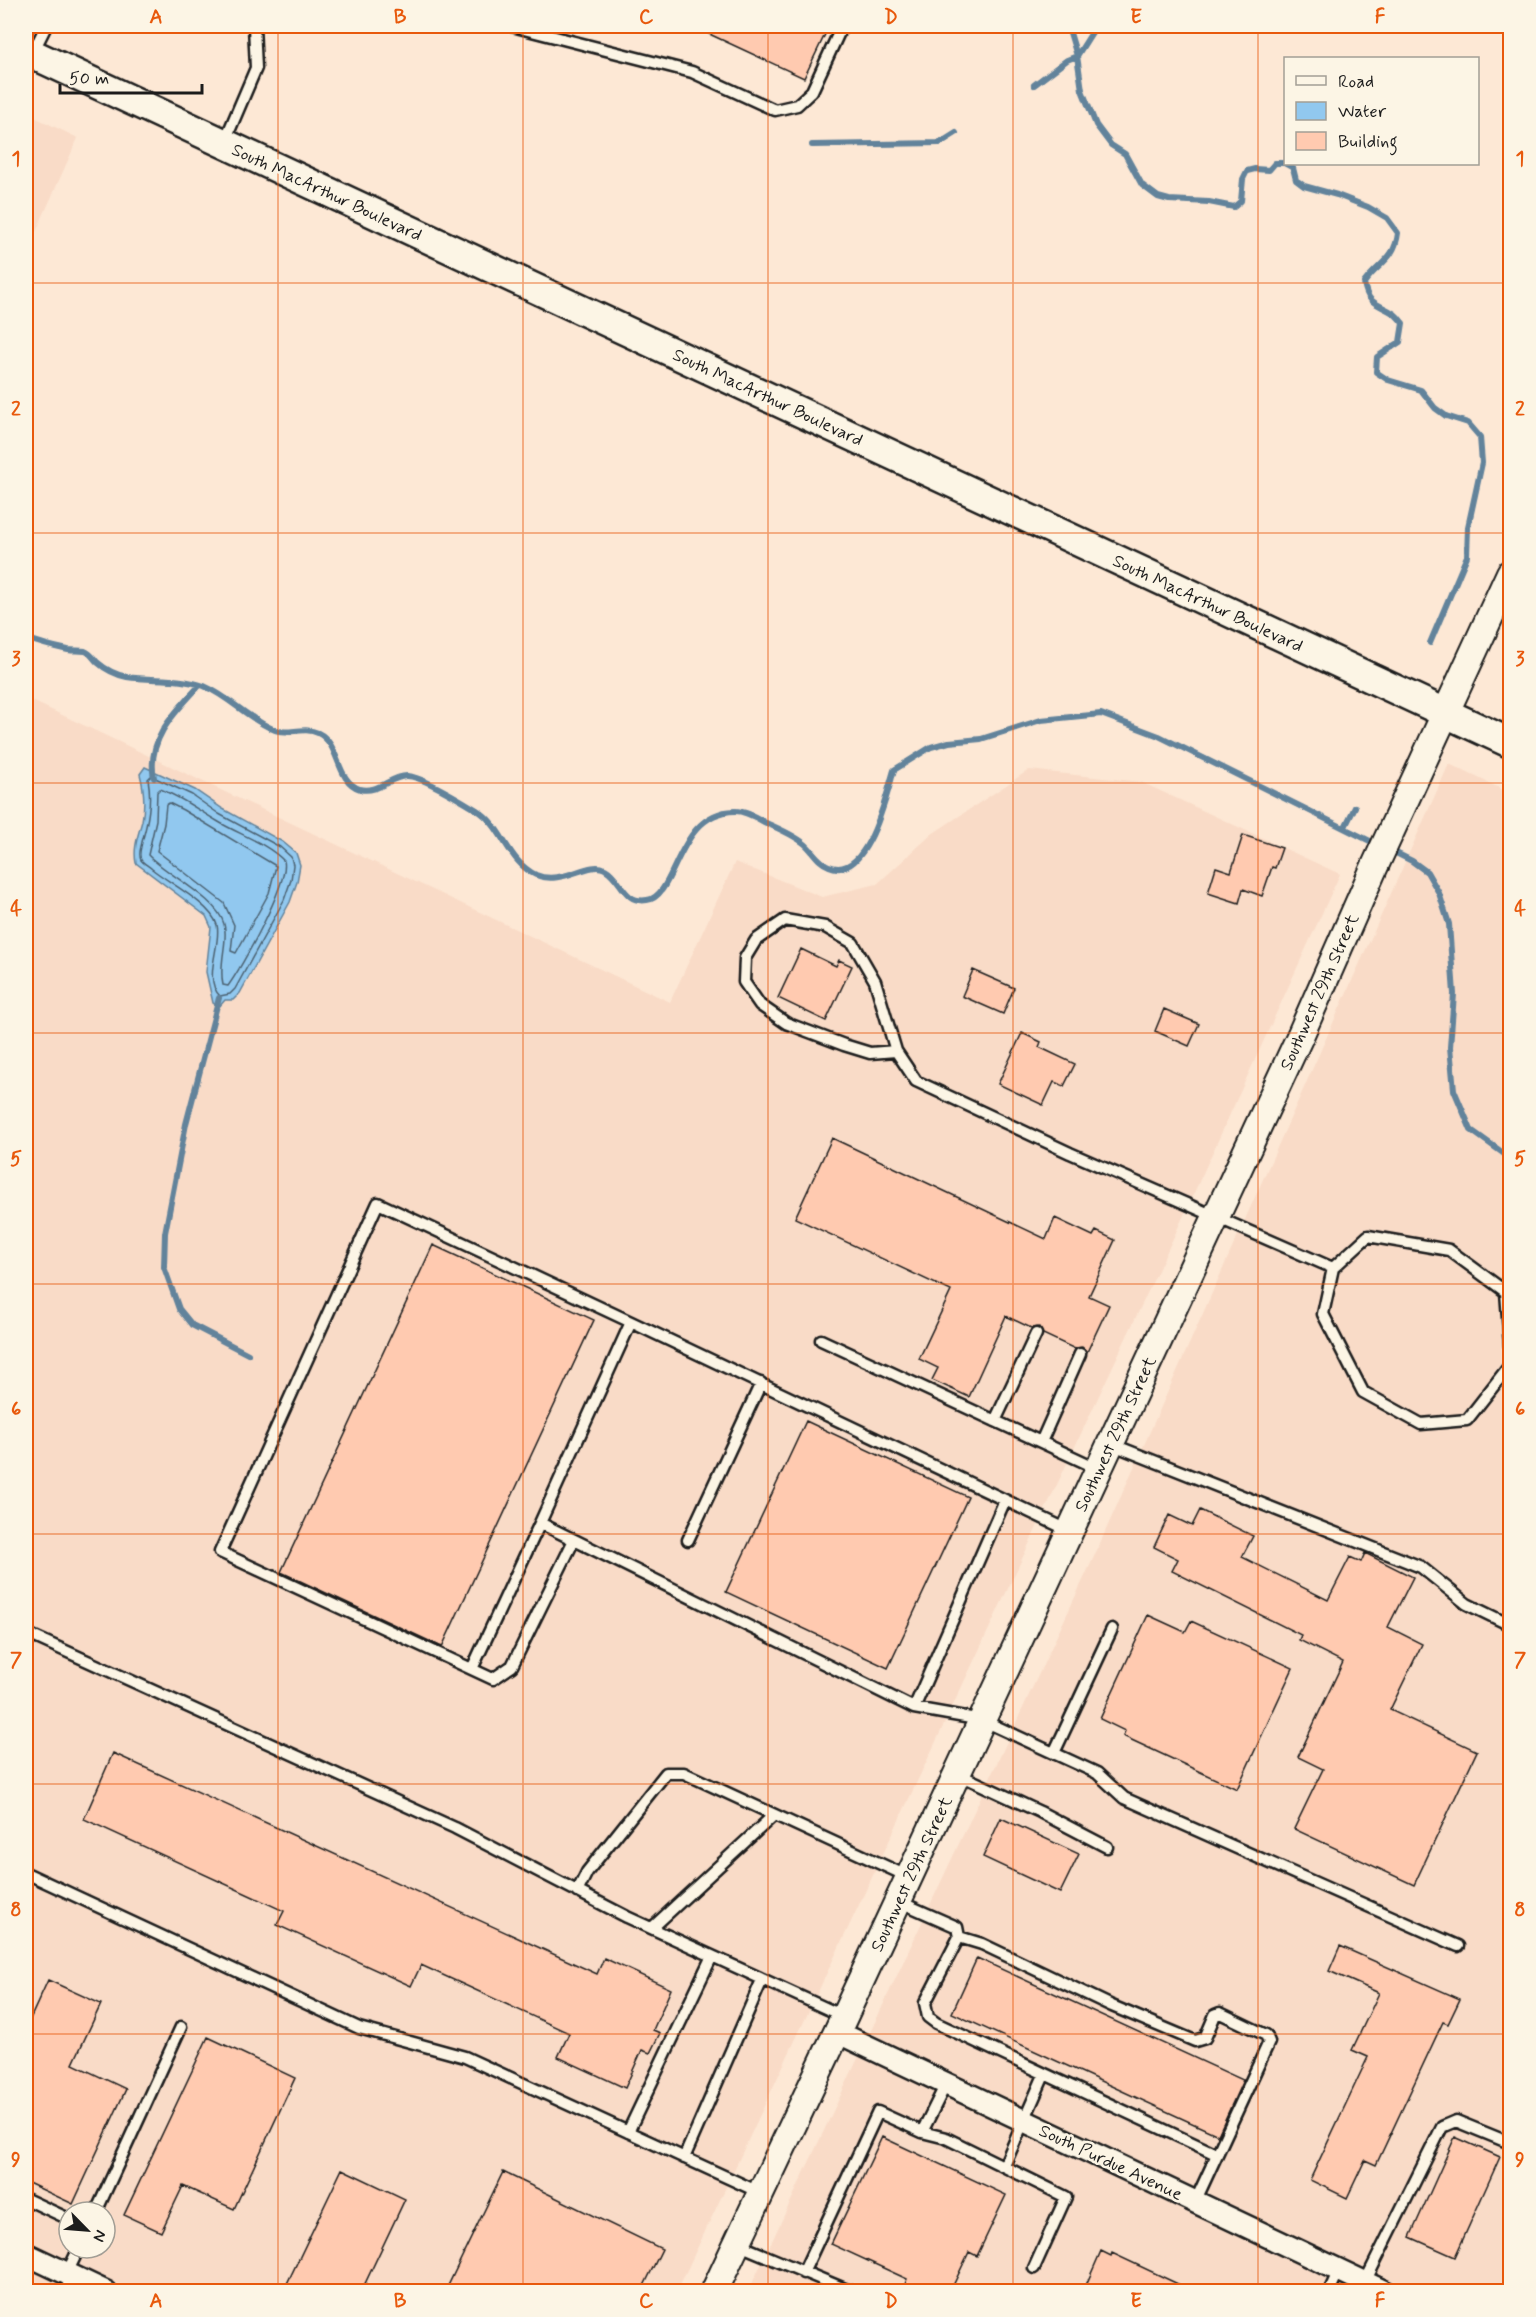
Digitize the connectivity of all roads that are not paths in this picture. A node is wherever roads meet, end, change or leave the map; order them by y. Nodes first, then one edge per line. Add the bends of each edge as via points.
1 (46, 26) edge
2 (254, 26) edge
3 (512, 26) edge
4 (842, 26) edge
5 (29, 53) edge
6 (224, 144) junction
7 (1510, 573) edge
8 (1445, 713) junction
9 (1510, 743) edge
10 (896, 1052) junction
11 (1216, 1218) junction
12 (1333, 1268) junction
13 (631, 1322) junction
14 (1036, 1334) dead end
15 (821, 1340) dead end
16 (1510, 1346) edge
17 (1080, 1354) dead end
18 (1510, 1365) edge
19 (760, 1383) junction
20 (995, 1421) junction
21 (1041, 1442) junction
22 (1110, 1444) junction
23 (1099, 1469) junction
24 (1005, 1500) junction
25 (540, 1523) junction
26 (1070, 1531) junction
27 (574, 1540) junction
28 (688, 1540) dead end
29 (1510, 1625) edge
30 (1113, 1629) dead end
31 (26, 1633) edge
32 (472, 1669) junction
33 (914, 1708) junction
34 (982, 1720) junction
35 (1053, 1753) junction
36 (957, 1774) junction
37 (774, 1815) junction
38 (1107, 1847) dead end
39 (26, 1873) edge
40 (909, 1878) junction
41 (578, 1892) junction
42 (898, 1901) junction
43 (652, 1928) junction
44 (959, 1937) junction
45 (1458, 1946) dead end
46 (712, 1956) junction
47 (762, 1980) junction
48 (841, 2024) junction
49 (182, 2027) dead end
50 (1044, 2075) junction
51 (946, 2084) junction
52 (1024, 2121) junction
53 (628, 2132) junction
54 (922, 2132) junction
55 (1510, 2143) edge
56 (1216, 2154) junction
57 (684, 2158) junction
58 (1004, 2166) junction
59 (761, 2193) junction
60 (26, 2199) edge
61 (102, 2200) edge
62 (1195, 2202) junction
63 (57, 2213) edge
64 (736, 2244) junction
65 (26, 2254) edge
66 (75, 2260) edge
67 (1034, 2268) dead end
68 (1339, 2270) junction
69 (802, 2273) junction
70 (68, 2280) edge
71 (1365, 2282) junction
72 (720, 2290) edge
73 (106, 2292) edge
74 (852, 2292) edge
75 (1329, 2292) edge
76 (1385, 2292) edge

1 - 5 lane
2 - 6 lane via 256,68
3 - 4 lane via 692,72 775,110 797,105 812,91
5 - 6 main road, South MacArthur Boulevard
6 - 8 main road, South MacArthur Boulevard
7 - 8 street, Southwest 29th Street
8 - 9 main road, South MacArthur Boulevard
8 - 11 street, Southwest 29th Street
10 - 10 lane via 875,981 853,943 825,927 785,920 756,940 745,958 744,982 760,1005 786,1023 844,1046 870,1053
10 - 11 lane via 916,1081
11 - 12 lane
11 - 22 street, Southwest 29th Street
12 - 16 lane via 1368,1236 1449,1250 1506,1292
12 - 18 lane via 1323,1314 1363,1392 1421,1424 1467,1420
13 - 19 lane
13 - 25 lane
13 - 32 lane via 378,1203 220,1552
14 - 20 lane
15 - 20 lane
17 - 21 lane
19 - 24 lane
19 - 28 lane
20 - 21 lane
21 - 23 lane
22 - 23 street, Southwest 29th Street
22 - 29 lane via 1421,1567 1467,1604
23 - 26 street, Southwest 29th Street
24 - 26 lane
24 - 33 lane
25 - 27 lane
25 - 32 lane
26 - 34 street, Southwest 29th Street
27 - 32 lane via 512,1666 493,1679
27 - 33 lane
30 - 35 lane
31 - 41 lane via 455,1828
33 - 34 lane
34 - 35 lane
34 - 36 street, Southwest 29th Street
35 - 45 lane via 1097,1773 1124,1798
36 - 38 lane
36 - 40 street, Southwest 29th Street
37 - 40 lane
37 - 41 lane via 684,1773 666,1773 586,1872
37 - 43 lane
39 - 53 lane via 359,2028 465,2057
40 - 42 street, Southwest 29th Street
41 - 43 lane
42 - 44 lane via 957,1928
42 - 48 street, Southwest 29th Street
43 - 46 lane
44 - 50 lane via 925,2003 928,2017
44 - 56 lane via 1195,2041 1205,2038 1215,2015 1221,2013 1266,2035 1269,2042
46 - 47 lane
46 - 53 lane
47 - 48 lane
47 - 57 lane
48 - 51 street, South Purdue Avenue
48 - 59 street, Southwest 29th Street
49 - 61 lane
50 - 52 lane
50 - 56 lane
51 - 52 street, South Purdue Avenue
51 - 54 lane
52 - 58 lane
52 - 62 street, South Purdue Avenue
53 - 57 lane
54 - 58 lane via 946,2138
54 - 69 lane via 878,2112
55 - 71 lane via 1456,2121 1442,2127
56 - 62 lane
57 - 59 lane
58 - 67 lane via 1066,2197
59 - 64 street, Southwest 29th Street
60 - 63 lane
62 - 68 street, South Purdue Avenue
64 - 69 lane
64 - 72 street, Southwest 29th Street
65 - 70 street
66 - 70 lane
68 - 71 street, South Purdue Avenue
68 - 75 lane
69 - 74 lane
70 - 73 street
71 - 76 street, South Purdue Avenue

